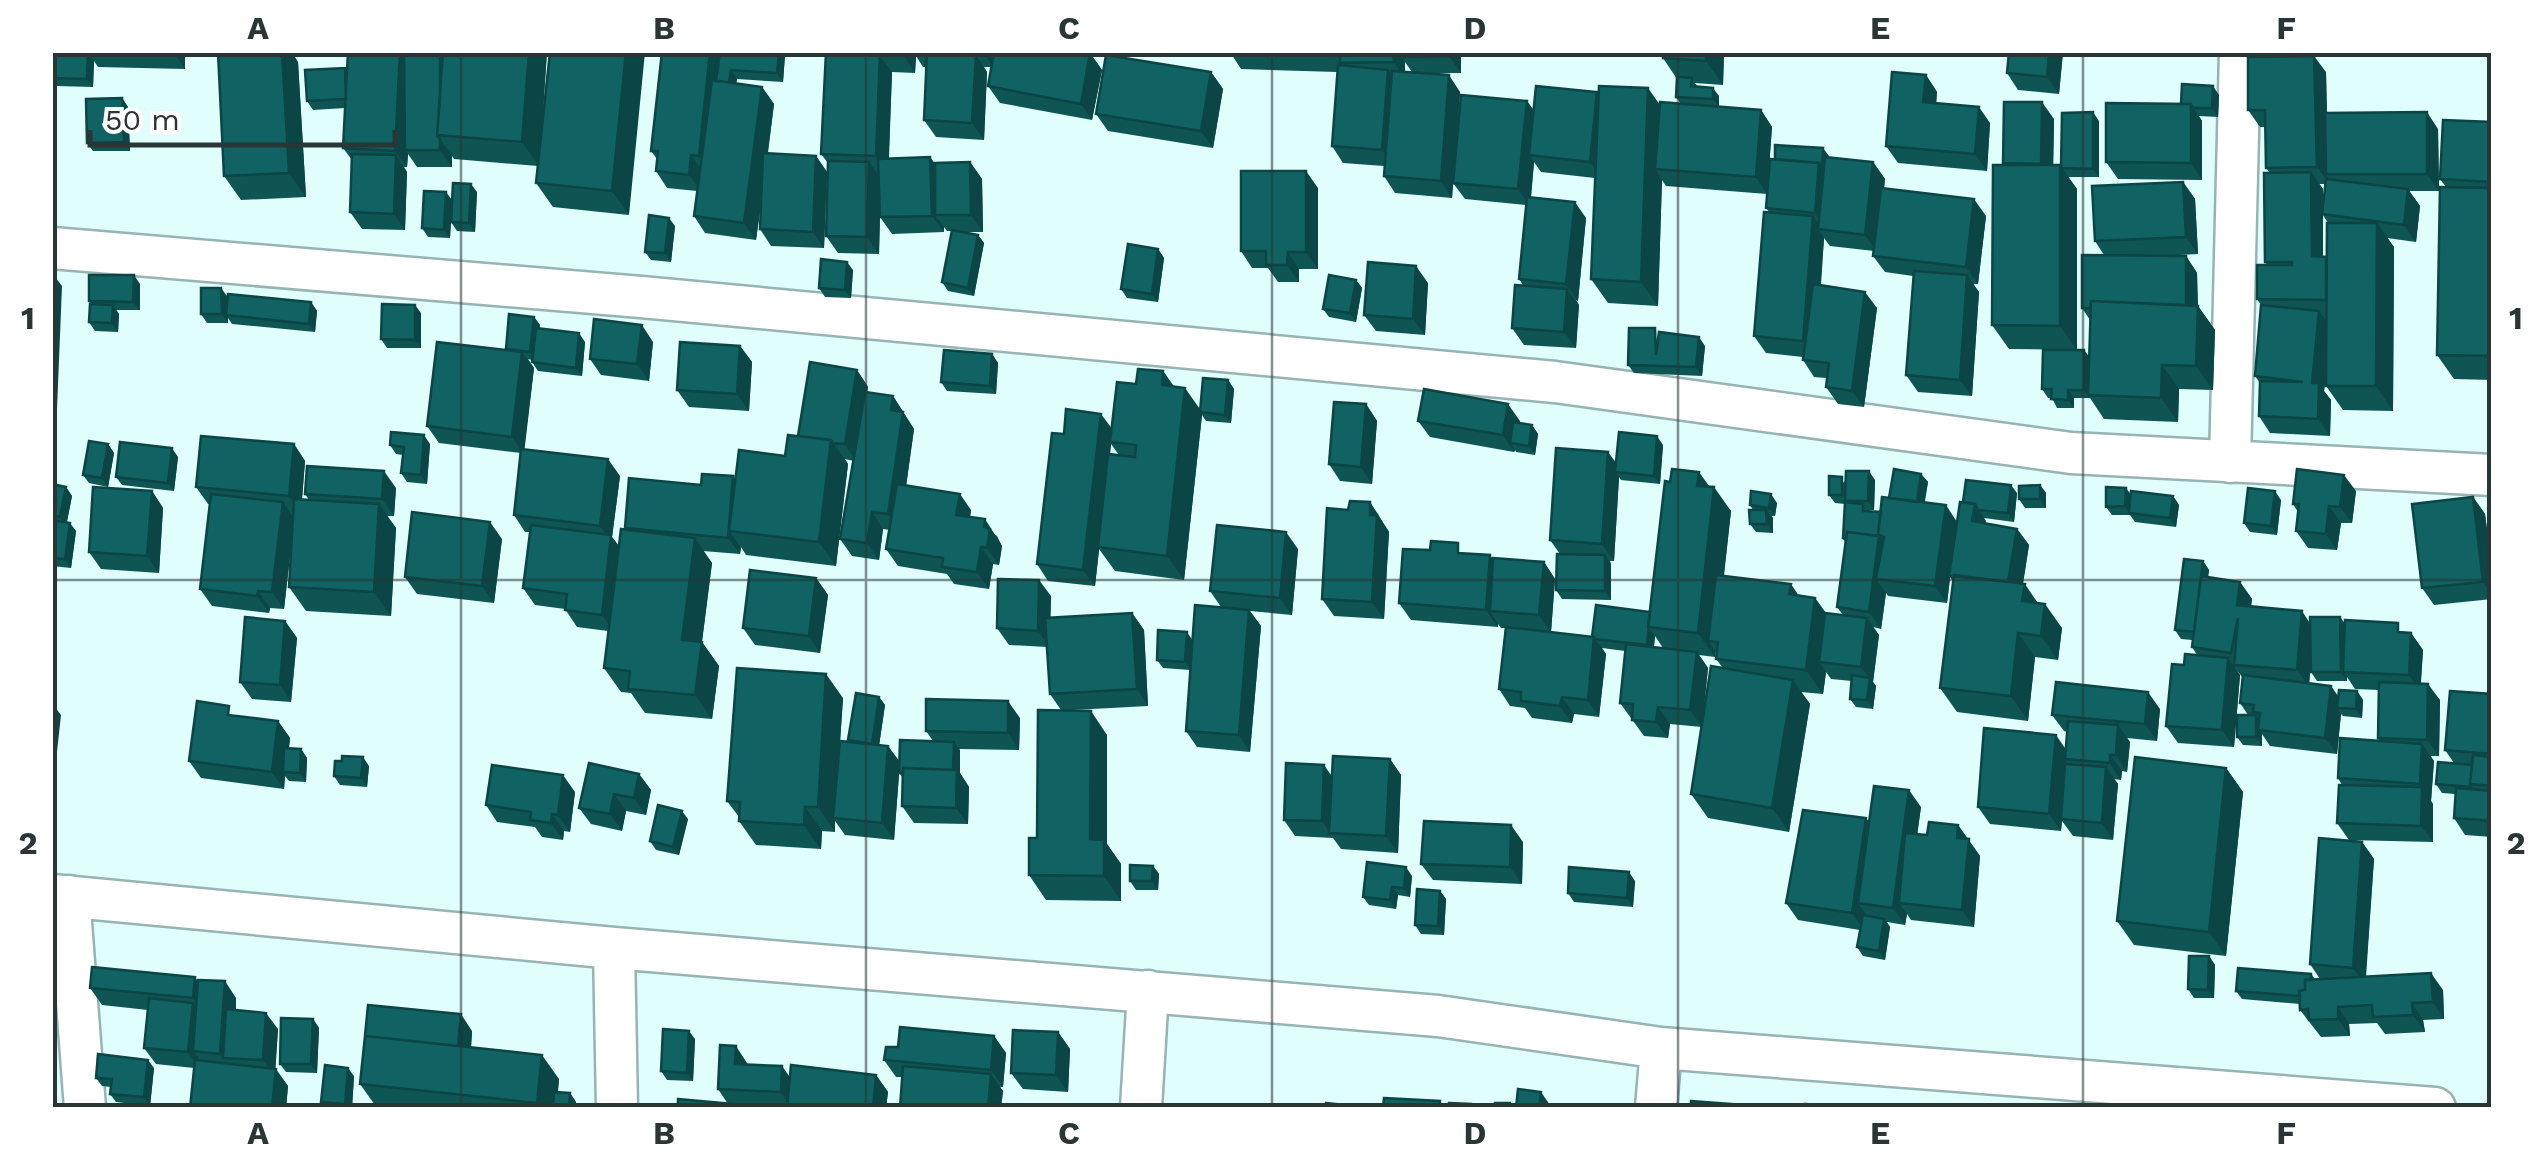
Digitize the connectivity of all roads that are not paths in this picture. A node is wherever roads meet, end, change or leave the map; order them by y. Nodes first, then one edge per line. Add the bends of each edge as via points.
1 (2240, 52) edge
2 (52, 248) edge
3 (2230, 462) junction
4 (2492, 475) edge
5 (61, 896) edge
6 (614, 948) junction
7 (1148, 991) junction
8 (1662, 1048) junction
9 (2165, 1097) edge
10 (85, 1108) edge
11 (617, 1108) edge
12 (1141, 1108) edge
13 (1656, 1108) edge
14 (2436, 1108) edge

1 - 3 street
2 - 3 street via 1535,380 2071,453
3 - 4 street
5 - 6 street
5 - 10 street
6 - 7 street
6 - 11 street
7 - 8 street via 1438,1016
7 - 12 street
8 - 9 street
8 - 13 street
9 - 14 street

